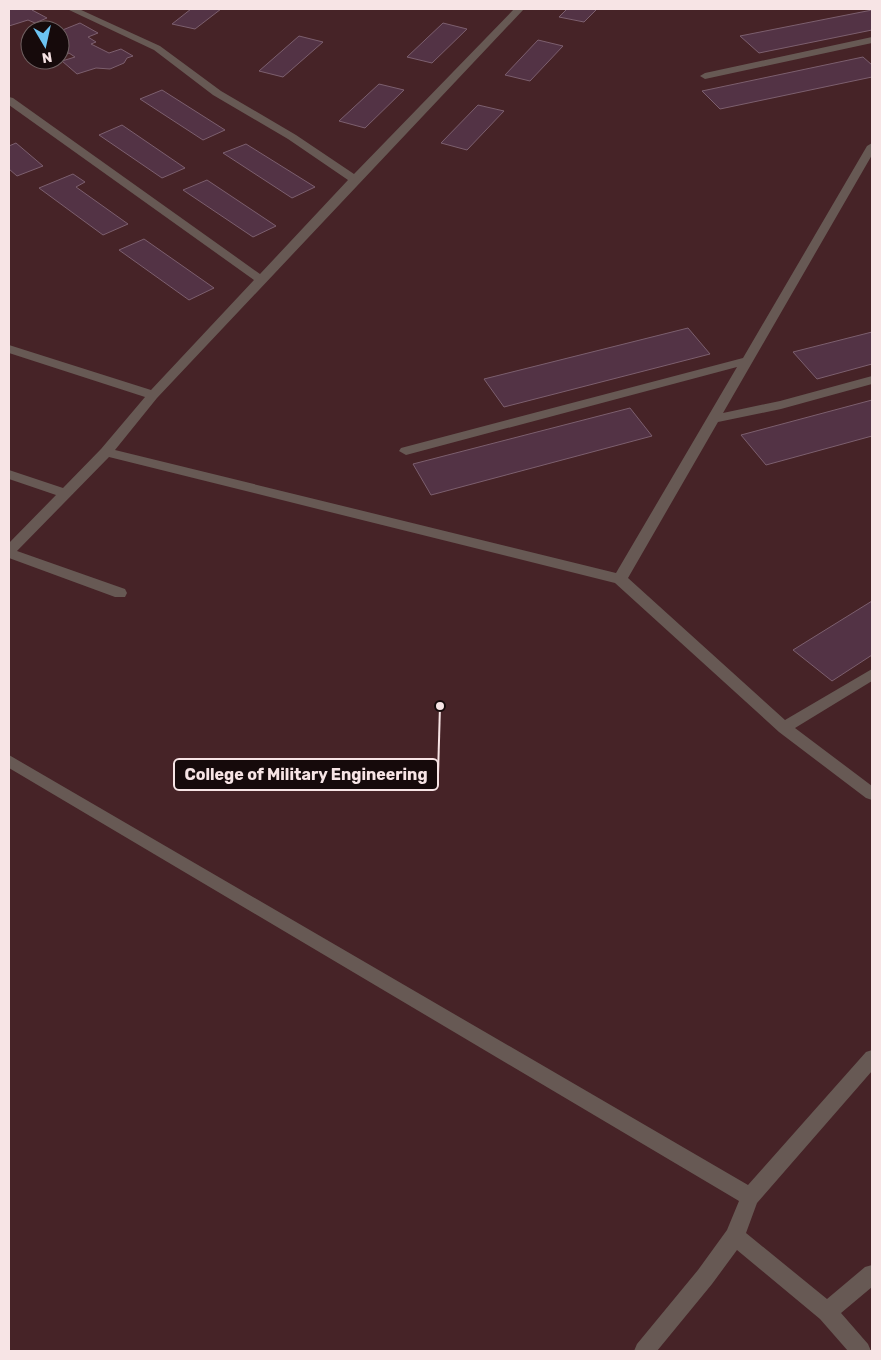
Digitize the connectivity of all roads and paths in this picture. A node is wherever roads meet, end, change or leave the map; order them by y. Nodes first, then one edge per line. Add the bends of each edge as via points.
1 (72, 9) edge
2 (519, 9) edge
3 (872, 40) edge
4 (705, 76) dead end
5 (9, 100) edge
6 (872, 146) edge
7 (355, 180) junction
8 (261, 280) junction
9 (9, 349) edge
10 (748, 360) junction
11 (872, 380) edge
12 (153, 396) junction
13 (714, 419) junction
14 (406, 451) dead end
15 (106, 452) junction
16 (9, 474) edge
17 (65, 494) junction
18 (9, 552) edge
19 (620, 580) junction
20 (120, 593) dead end
21 (872, 674) edge
22 (784, 728) junction
23 (9, 761) edge
24 (872, 794) edge
25 (872, 1058) edge
26 (750, 1197) junction
27 (735, 1236) junction
28 (872, 1274) edge
29 (827, 1312) junction
30 (644, 1351) edge
31 (860, 1351) edge

1 - 7 lane via 158,48 217,93 292,137
2 - 7 lane
3 - 4 lane
5 - 8 lane
6 - 10 lane
7 - 8 lane
8 - 12 lane
9 - 12 lane
10 - 13 lane
10 - 14 lane
11 - 13 lane
12 - 15 lane
13 - 19 lane
15 - 17 lane
15 - 19 lane
16 - 17 lane
17 - 18 lane
18 - 20 lane
19 - 22 lane
21 - 22 lane
22 - 24 lane
23 - 26 lane
25 - 26 lane
26 - 27 lane
27 - 29 lane
27 - 30 lane
28 - 29 lane
29 - 31 lane

